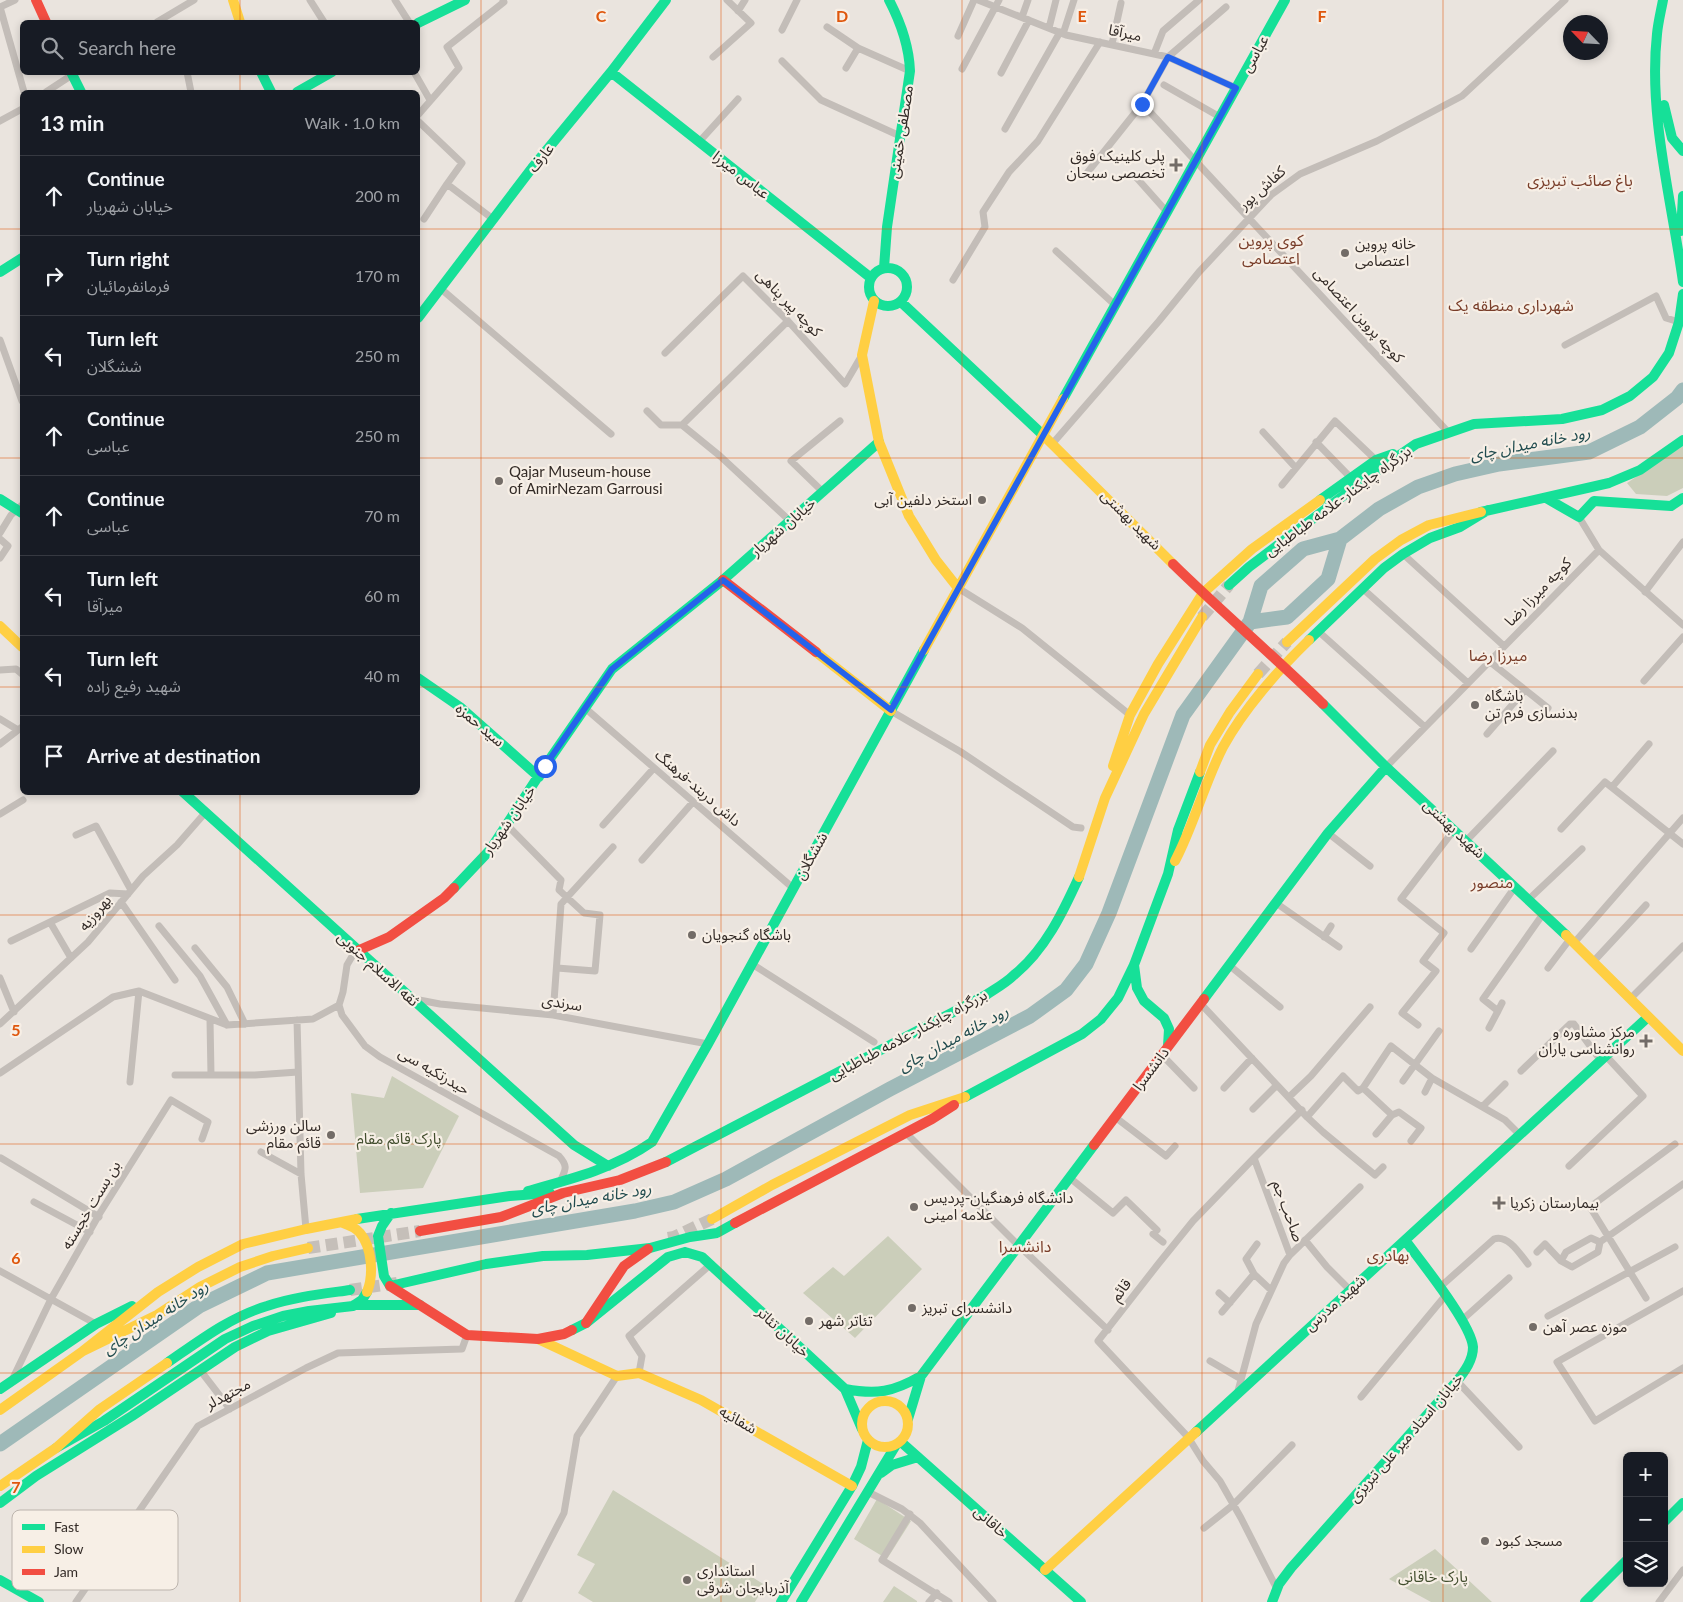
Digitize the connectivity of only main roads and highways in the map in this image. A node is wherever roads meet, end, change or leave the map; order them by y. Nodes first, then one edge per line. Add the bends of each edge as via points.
1 (36, 0) edge
2 (234, 0) edge
3 (465, 0) edge
4 (666, 0) edge
5 (889, 0) edge
6 (1285, 0) edge
7 (1663, 0) edge
8 (45, 20) edge
9 (239, 20) edge
10 (420, 22) edge
11 (611, 72) junction
12 (1656, 74) junction
13 (73, 75) edge
14 (262, 75) edge
15 (327, 75) edge
16 (80, 90) edge
17 (270, 90) edge
18 (300, 90) edge
19 (1683, 151) edge
20 (1683, 196) edge
21 (1680, 258) junction
22 (20, 259) edge
23 (884, 268) junction
24 (0, 272) edge
25 (871, 278) junction
26 (1683, 282) edge
27 (1683, 294) edge
28 (874, 301) junction
29 (901, 302) junction
30 (1115, 305) joint
31 (420, 315) edge
32 (1043, 435) junction
33 (1683, 440) edge
34 (879, 442) junction
35 (1416, 444) junction
36 (1546, 498) junction
37 (1683, 498) edge
38 (0, 499) edge
39 (20, 509) edge
40 (1488, 510) junction
41 (723, 580) junction
42 (1229, 585) tunnel mouth
43 (958, 588) junction
44 (1203, 593) junction
45 (1202, 617) tunnel mouth
46 (0, 626) edge
47 (1287, 642) tunnel mouth
48 (20, 645) edge
49 (1283, 665) junction
50 (1258, 674) tunnel mouth
51 (420, 679) edge
52 (891, 710) junction
53 (1386, 767) junction
54 (538, 776) junction
55 (186, 795) edge
56 (1105, 798) junction
57 (1168, 874) junction
58 (357, 951) junction
59 (1134, 965) junction
60 (1648, 1017) junction
61 (1165, 1051) junction
62 (1683, 1051) edge
63 (971, 1095) junction
64 (608, 1166) junction
65 (561, 1187) junction
66 (391, 1213) junction
67 (712, 1219) tunnel mouth
68 (342, 1223) junction
69 (420, 1231) tunnel mouth
70 (1405, 1240) junction
71 (308, 1248) tunnel mouth
72 (650, 1248) junction
73 (390, 1286) junction
74 (350, 1290) tunnel mouth
75 (158, 1292) junction
76 (356, 1305) junction
77 (420, 1306) junction
78 (586, 1323) junction
79 (538, 1339) junction
80 (82, 1351) junction
81 (921, 1376) junction
82 (0, 1389) edge
83 (846, 1389) junction
84 (0, 1410) edge
85 (908, 1419) junction
86 (862, 1429) junction
87 (868, 1440) junction
88 (898, 1443) junction
89 (56, 1448) junction
90 (918, 1457) junction
91 (877, 1476) junction
92 (0, 1486) edge
93 (852, 1486) junction
94 (0, 1503) edge
95 (1683, 1503) edge
96 (1668, 1518) edge
97 (1623, 1564) edge
98 (1045, 1570) junction
99 (0, 1580) edge
100 (12, 1587) edge
101 (18, 1590) edge
102 (39, 1602) edge
103 (782, 1602) edge
104 (801, 1602) edge
105 (1081, 1602) edge
106 (1272, 1602) edge
107 (1585, 1602) edge

1 - 8 main road
2 - 9 main road
3 - 10 main road
4 - 11 main road, عارف
5 - 23 main road, مصطفی خمینی via 902,25 910,71
6 - 30 main road, عباسی
7 - 12 main road via 1657,35
11 - 25 main road, عباس میرزا
11 - 31 main road, عارف via 532,168
12 - 19 main road via 1672,138
12 - 21 main road via 1660,125
13 - 16 main road
14 - 17 main road
15 - 18 main road
20 - 21 main road
21 - 26 main road
22 - 24 main road
23 - 25 main road
23 - 29 main road via 896,270 905,278 907,290
25 - 28 main road via 869,290
27 - 35 main road, بزرگراه چایکنار-علامه طباطبایی via 1679,322 1669,353 1653,377 1630,396 1602,410 1562,419 1474,424
28 - 29 main road via 885,307
28 - 34 main road via 862,355
29 - 32 main road
30 - 32 main road, ششگلان
32 - 43 main road, ششگلان
32 - 44 main road, شهید بهشتى
33 - 36 main road via 1633,473 1609,483
34 - 41 main road, خیابان شهریار
34 - 43 main road via 909,516
35 - 42 main road, بزرگراه چایکنار-علامه طباطبایی via 1364,480
35 - 44 main road via 1376,460 1252,549
36 - 37 main road via 1579,517 1594,501 1671,506
36 - 40 main road
38 - 39 main road
40 - 47 main road via 1429,525 1401,540 1375,559
40 - 49 main road via 1460,527 1430,538 1384,568
41 - 52 main road
41 - 54 main road, خیابان شهریار via 612,669
43 - 52 main road, ششگلان
44 - 49 main road, شهید بهشتى
44 - 56 main road via 1130,715 1115,756
45 - 56 main road, بزرگراه چایکنار-علامه طباطبایی via 1144,714
46 - 48 main road
49 - 53 main road, شهید بهشتى
49 - 57 main road via 1223,747 1186,840
50 - 57 main road via 1210,745 1178,830
51 - 54 main road, سید حمزه via 460,708
52 - 64 main road, ششگلان via 652,1142 639,1152
53 - 60 main road, شهید بهشتى via 1572,941
53 - 61 main road, دانشسرا via 1328,833
54 - 58 main road, خیابان شهریار via 490,850 444,898 389,936
55 - 58 main road, ثقه الاسلام جنوبی
56 - 65 main road, بزرگراه چایکنار-علامه طباطبایی via 1079,877 1061,916 1037,952 1015,975 986,995 665,1162 620,1180
57 - 59 main road
58 - 64 main road, ثقه الاسلام جنوبی via 574,1146
59 - 61 main road via 1137,988 1144,1001 1164,1018 1169,1029
59 - 63 main road via 1118,998 1102,1019 1082,1034
60 - 62 main road, شهید بهشتى
60 - 70 main road, شهید مدرس
61 - 81 main road, دانشسرا
63 - 67 main road via 910,1115
63 - 72 main road via 717,1233
64 - 65 main road, ششگلان
65 - 66 main road
65 - 69 main road, بزرگراه چایکنار-علامه طباطبایی via 501,1217
66 - 68 main road
66 - 73 main road via 378,1236 384,1276
68 - 75 main road via 244,1244 198,1266
68 - 76 main road via 366,1239 370,1259 371,1278 366,1296
70 - 98 main road, شهید مدرس
70 - 106 main road, خیابان استاد میر علی تبریزی via 1472,1338 1474,1351 1471,1363 1290,1568
71 - 80 main road via 240,1267 200,1287 157,1315
72 - 73 main road via 486,1264
72 - 78 main road via 624,1266
73 - 77 main road
74 - 89 main road via 266,1306 217,1329 100,1409
75 - 80 main road
75 - 82 main road via 96,1324
76 - 77 main road
76 - 89 main road via 305,1311 245,1328 104,1422
76 - 94 main road via 268,1331 235,1347 36,1476
77 - 79 main road via 467,1335
78 - 79 main road via 564,1334
78 - 83 main road, خیابان تئاتر via 668,1257 685,1252 702,1257
79 - 93 main road, شفائیه via 617,1376 639,1373 701,1400
80 - 84 main road
81 - 83 main road via 891,1392 874,1394
81 - 85 main road
83 - 86 main road, خیابان تئاتر
85 - 86 main road via 898,1405 880,1401 866,1412
85 - 88 main road via 908,1432
86 - 87 main road
87 - 88 main road via 884,1448
87 - 93 main road
88 - 90 main road, خاقانی
88 - 91 main road
89 - 92 main road
90 - 91 main road via 892,1465
90 - 98 main road, خاقانی
91 - 104 main road
93 - 103 main road
95 - 96 main road
97 - 107 main road
98 - 105 main road, خاقانی
99 - 100 main road
101 - 102 main road

